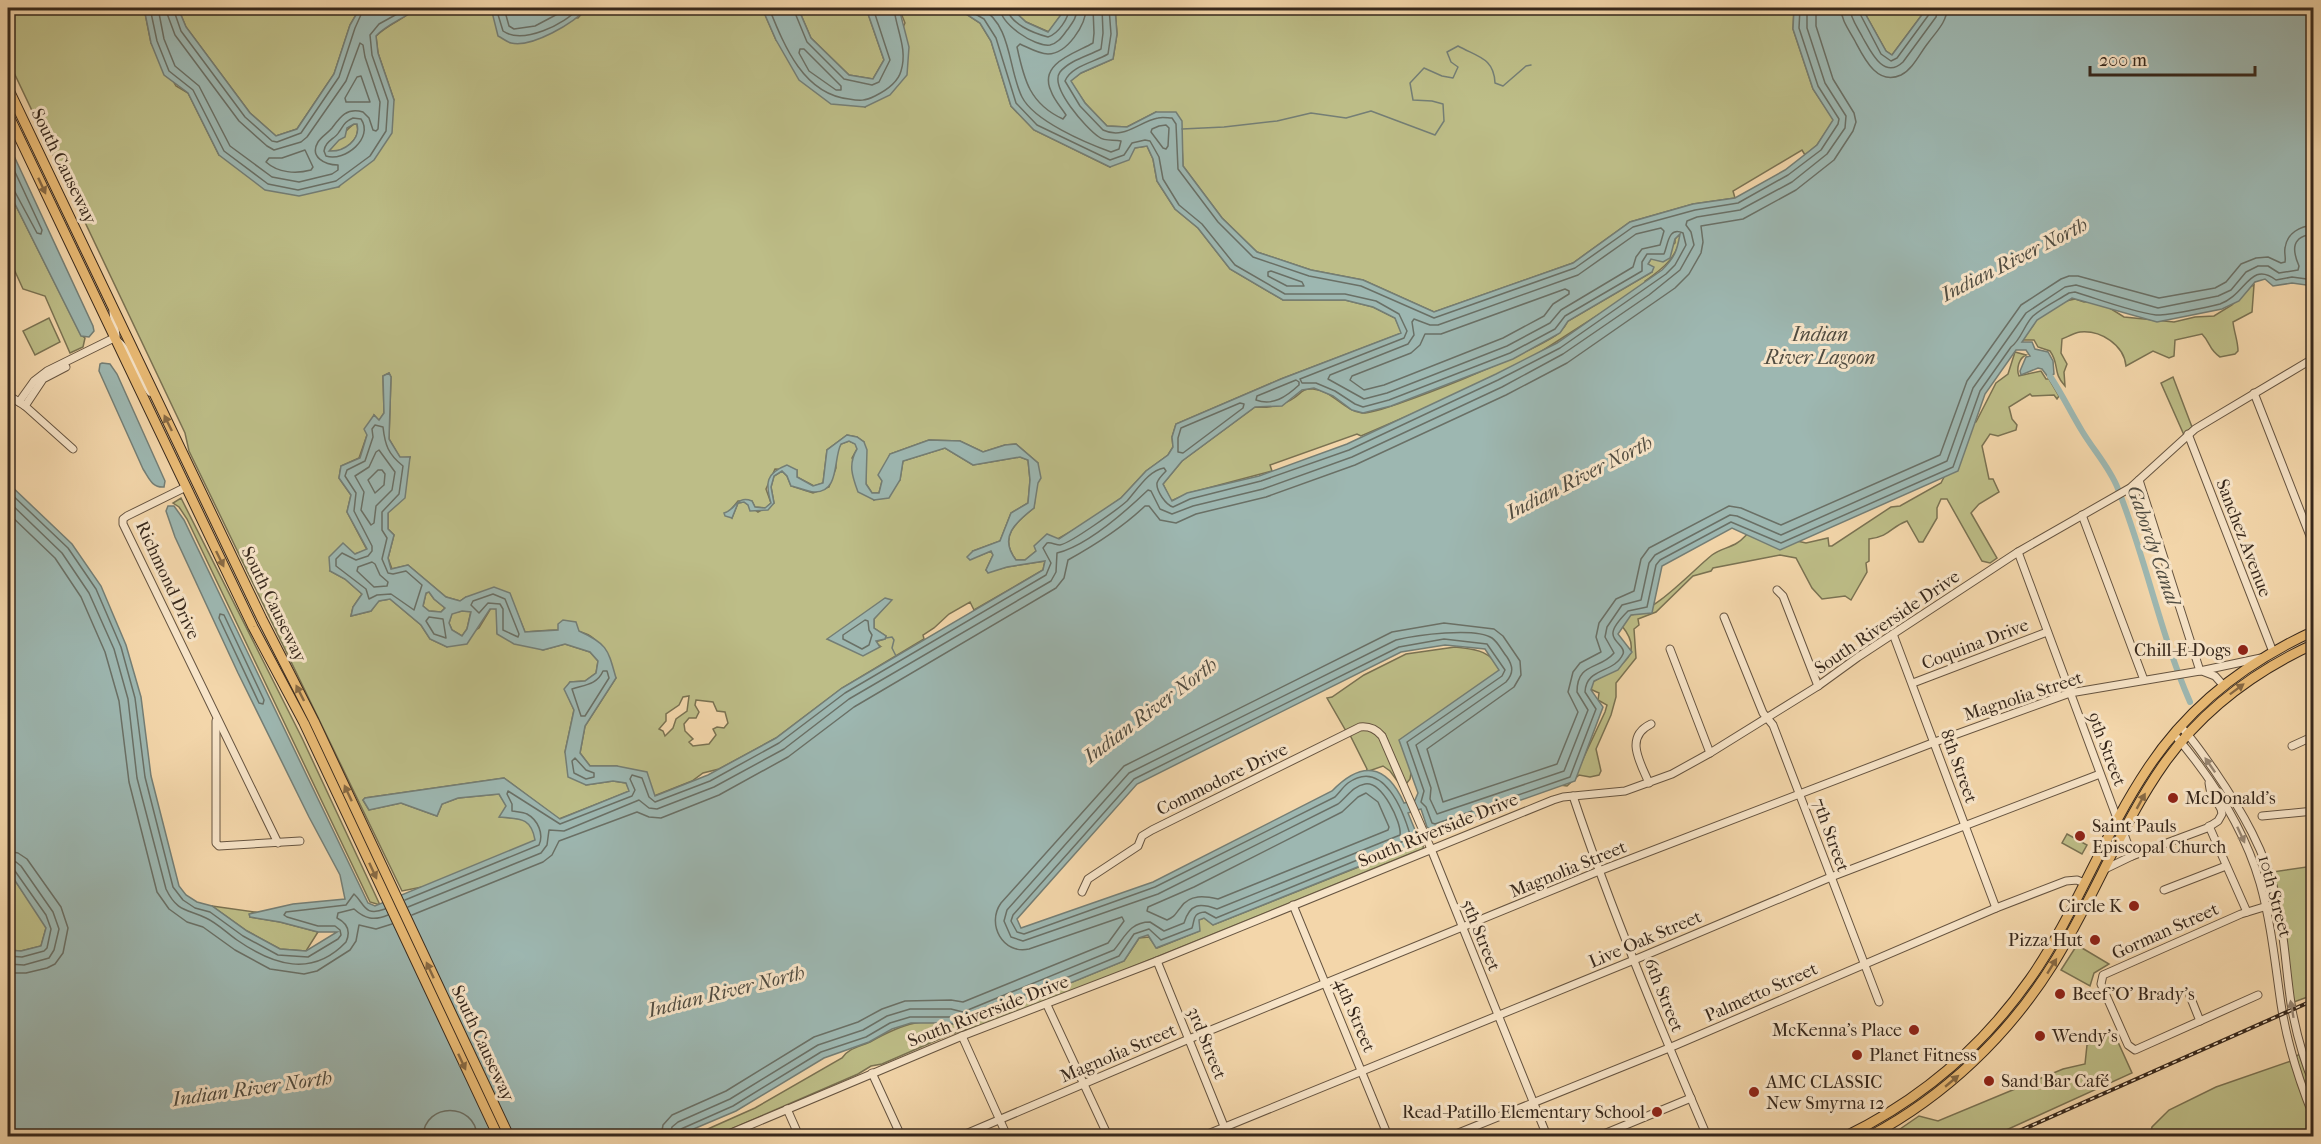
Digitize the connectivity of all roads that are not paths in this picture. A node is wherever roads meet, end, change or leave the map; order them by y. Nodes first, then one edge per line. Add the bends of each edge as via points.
1 (8, 88) edge
2 (8, 106) edge
3 (8, 114) edge
4 (44, 165) junction
5 (111, 304) junction
6 (116, 340) junction
7 (2313, 358) edge
8 (2254, 393) junction
9 (8, 395) edge
10 (158, 402) junction
11 (22, 404) junction
12 (2188, 434) junction
13 (178, 444) junction
14 (73, 449) dead end
15 (2139, 480) junction
16 (186, 487) junction
17 (2082, 515) junction
18 (2313, 546) edge
19 (228, 549) junction
20 (2018, 552) junction
21 (1777, 590) dead end
22 (1724, 617) dead end
23 (2313, 631) edge
24 (2047, 632) junction
25 (1893, 634) junction
26 (2313, 644) edge
27 (1670, 649) dead end
28 (2269, 654) junction
29 (2199, 671) junction
30 (2144, 680) junction
31 (1913, 683) junction
32 (2223, 685) junction
33 (1818, 686) junction
34 (2070, 693) junction
35 (1769, 717) junction
36 (216, 718) junction
37 (1651, 724) dead end
38 (2177, 730) junction
39 (2188, 734) junction
40 (2313, 736) edge
41 (1935, 742) junction
42 (2181, 742) junction
43 (1386, 745) joint
44 (2292, 746) dead end
45 (1710, 753) junction
46 (326, 758) junction
47 (2100, 774) junction
48 (2210, 780) junction
49 (1649, 783) junction
50 (1800, 794) junction
51 (1572, 796) junction
52 (2313, 811) edge
53 (2262, 816) dead end
54 (2118, 821) junction
55 (1964, 825) junction
56 (2210, 826) junction
57 (2124, 834) junction
58 (300, 841) dead end
59 (278, 843) junction
60 (1431, 849) junction
61 (2132, 856) junction
62 (2094, 866) junction
63 (2226, 866) junction
64 (2105, 869) junction
65 (1599, 871) junction
66 (1831, 877) junction
67 (2084, 884) junction
68 (2095, 888) junction
69 (2164, 890) dead end
70 (1082, 892) dead end
71 (2277, 903) junction
72 (1293, 905) junction
73 (2266, 906) junction
74 (1996, 908) junction
75 (2084, 909) junction
76 (2247, 912) junction
77 (1462, 928) junction
78 (1634, 960) junction
79 (1157, 961) junction
80 (1863, 964) junction
81 (1325, 984) junction
82 (2289, 987) junction
83 (2279, 988) junction
84 (2021, 991) junction
85 (2258, 995) dead end
86 (2190, 996) dead end
87 (2031, 998) junction
88 (1879, 1002) dead end
89 (1047, 1005) junction
90 (1497, 1015) junction
91 (1997, 1021) junction
92 (2200, 1021) junction
93 (2006, 1028) junction
94 (2298, 1035) junction
95 (962, 1036) junction
96 (1189, 1039) junction
97 (2288, 1039) junction
98 (1669, 1048) junction
99 (1362, 1071) junction
100 (872, 1073) junction
101 (1082, 1083) junction
102 (2313, 1085) edge
103 (1914, 1096) junction
104 (1691, 1098) junction
105 (1533, 1103) junction
106 (1920, 1106) junction
107 (787, 1109) junction
108 (2313, 1118) edge
109 (999, 1120) junction
110 (1225, 1127) junction
111 (498, 1137) edge
112 (509, 1137) edge
113 (723, 1137) edge
114 (800, 1137) edge
115 (901, 1137) edge
116 (961, 1137) edge
117 (1007, 1137) edge
118 (1108, 1137) edge
119 (1203, 1137) edge
120 (1228, 1137) edge
121 (1388, 1137) edge
122 (1451, 1137) edge
123 (1547, 1137) edge
124 (1599, 1137) edge
125 (1707, 1137) edge
126 (1846, 1137) edge
127 (1870, 1137) edge

1 - 4 main road, South Causeway
2 - 4 main road
3 -> 6 main road, South Causeway
4 - 5 main road, South Causeway
5 - 6 street
5 - 10 main road, South Causeway
6 - 10 street via 127,348 144,385
6 - 11 street via 47,371 34,381
6 - 16 main road, South Causeway
7 - 8 street, South Riverside Drive
8 - 12 street, South Riverside Drive
8 - 18 street
9 - 11 street
13 -> 10 main road, South Causeway
11 - 14 street
12 - 15 street, South Riverside Drive
12 - 28 street, Sanchez Avenue
13 - 16 main road
13 - 19 main road, South Causeway
15 - 17 street, South Riverside Drive
15 - 29 street
16 - 19 main road via 197,494
16 - 36 street, Richmond Drive via 127,516 123,524
16 -> 46 main road, South Causeway via 253,627
17 - 20 street, South Riverside Drive
17 - 30 street
46 -> 19 main road, South Causeway
20 - 24 street, 9th Street
20 - 25 street, South Riverside Drive
21 - 33 street via 1783,596
22 - 35 street, 7th Street via 1763,713
23 - 28 main road
24 - 31 street, Coquina Drive
24 - 34 street, 9th Street
25 - 31 street, 8th Street
25 - 33 street, South Riverside Drive
39 -> 26 main road via 2231,693 2260,672
27 - 45 street
28 - 29 street, Magnolia Street
28 - 32 main road
29 - 30 street, Magnolia Street
29 - 32 street via 2216,676
30 - 34 street, Magnolia Street
31 - 41 street, 8th Street
32 - 38 main road
33 - 35 street, South Riverside Drive
34 - 41 street, Magnolia Street
34 - 47 street, 9th Street
35 - 45 street, South Riverside Drive
35 - 50 street, 7th Street
36 - 59 street, Richmond Drive
36 - 59 street, Richmond Drive via 216,843
37 - 49 street via 1638,735 1635,744
38 - 39 street, 10th Street
38 - 42 street, 10th Street
38 - 54 main road via 2148,768
39 - 42 main road
71 -> 39 street, 10th Street via 2247,821
40 - 44 street
41 - 50 street, Magnolia Street
41 - 55 street, 8th Street
42 - 48 street, 10th Street
57 -> 42 main road via 2151,784
43 - 60 street, 5th Street
43 - 70 street, Commodore Drive via 1377,730 1360,727 1152,830 1142,836 1138,846 1088,879
45 - 49 street, South Riverside Drive
46 -> 111 main road, South Causeway
112 -> 46 main road, South Causeway
47 - 54 street, 9th Street
47 - 55 street, Live Oak Street
48 - 56 street via 2222,814
48 -> 73 street, 10th Street via 2245,844
49 - 51 street, South Riverside Drive via 1608,794
50 - 65 street, Magnolia Street
50 - 66 street, 7th Street
51 - 60 street, South Riverside Drive via 1552,800
51 - 65 street, 6th Street
52 - 53 street
54 - 62 main road
55 - 66 street, Live Oak Street
55 - 74 street, 8th Street
56 - 61 street
56 - 63 street, 10th Street
57 - 61 street
57 - 64 main road
58 - 59 street, Richmond Drive
60 - 72 street, South Riverside Drive
60 - 77 street, 5th Street
61 - 64 street
62 - 67 main road
62 - 68 main road
63 - 69 street
63 - 76 street, 10th Street
64 - 68 main road
65 - 77 street, Magnolia Street
65 - 78 street, 6th Street
66 - 78 street, Live Oak Street
66 - 80 street, 7th Street
67 - 74 street, Palmetto Street via 2066,881
67 - 75 main road
67 - 84 main road via 2047,953
68 - 75 main road
71 - 73 street, Gorman Street
71 - 82 street, 10th Street
72 - 79 street, South Riverside Drive
72 - 81 street, 4th Street
73 - 76 street, Gorman Street
73 - 83 street, 10th Street
74 - 80 street, Palmetto Street
87 -> 75 main road
76 - 92 street, Gorman Street via 2101,979 2128,1046 2135,1050
77 - 81 street, Magnolia Street
77 - 90 street, 5th Street
78 - 90 street, Live Oak Street
78 - 98 street, 6th Street
79 - 89 street, South Riverside Drive
79 - 96 street, 3rd Street
80 - 88 street, 7th Street
80 - 98 street, Palmetto Street
81 - 96 street, Magnolia Street
81 - 99 street, 4th Street
82 - 83 street
94 -> 82 street, 10th Street
83 - 97 street, 10th Street
84 - 87 street
84 - 91 main road
85 - 92 street, Gorman Street
86 - 92 street
87 - 93 main road
89 - 95 street, South Riverside Drive
89 - 101 street
90 - 99 street, Live Oak Street
90 - 105 street, 5th Street
91 - 93 street
91 - 103 main road via 1960,1059
106 -> 93 main road via 1966,1069
94 - 97 street
94 - 102 street, 10th Street
95 - 100 street, South Riverside Drive
95 - 109 street
96 - 101 street, Magnolia Street
96 - 110 street, 3rd Street
97 - 108 street, 10th Street
98 - 104 street, 6th Street
98 - 105 street, Palmetto Street
99 - 110 street, Live Oak Street
99 - 121 street, 4th Street
100 - 107 street, South Riverside Drive
100 - 115 street
101 - 109 street, Magnolia Street
101 - 118 street
103 - 106 street
103 - 126 main road
104 - 124 street
104 - 125 street, 6th Street
105 - 122 street, Palmetto Street
105 - 123 street, 5th Street
106 - 127 main road
107 - 113 street, South Riverside Drive
107 - 114 street
109 - 116 street, Magnolia Street
109 - 117 street
110 - 119 street, Live Oak Street
110 - 120 street, 3rd Street

